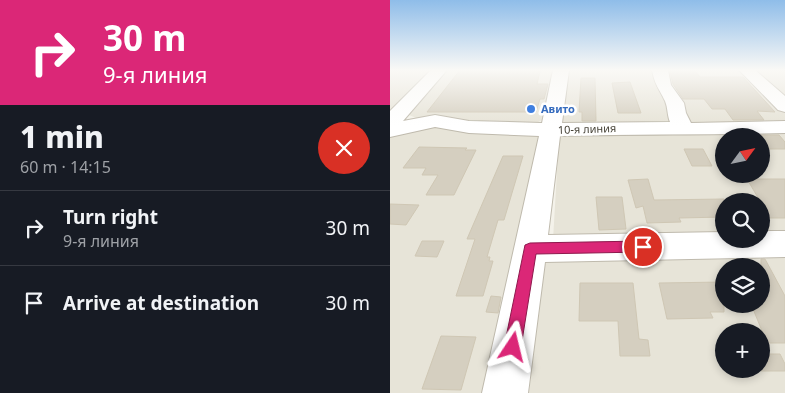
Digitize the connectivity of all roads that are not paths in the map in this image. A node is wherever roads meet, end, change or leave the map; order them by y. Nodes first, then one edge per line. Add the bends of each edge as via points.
1 (426, 88) edge
2 (558, 88) edge
3 (665, 88) edge
4 (766, 88) edge
5 (785, 106) edge
6 (402, 120) edge
7 (785, 128) edge
8 (684, 129) junction
9 (550, 130) junction
10 (390, 131) edge
11 (785, 244) edge
12 (530, 249) junction
13 (505, 393) edge

1 - 6 street
2 - 9 street
3 - 8 street via 675,103
4 - 5 street
6 - 9 street, 10-я линия
6 - 10 street, 10-я линия
7 - 8 street, 10-я линия
8 - 9 street, 10-я линия
9 - 12 street
11 - 12 street
12 - 13 street

